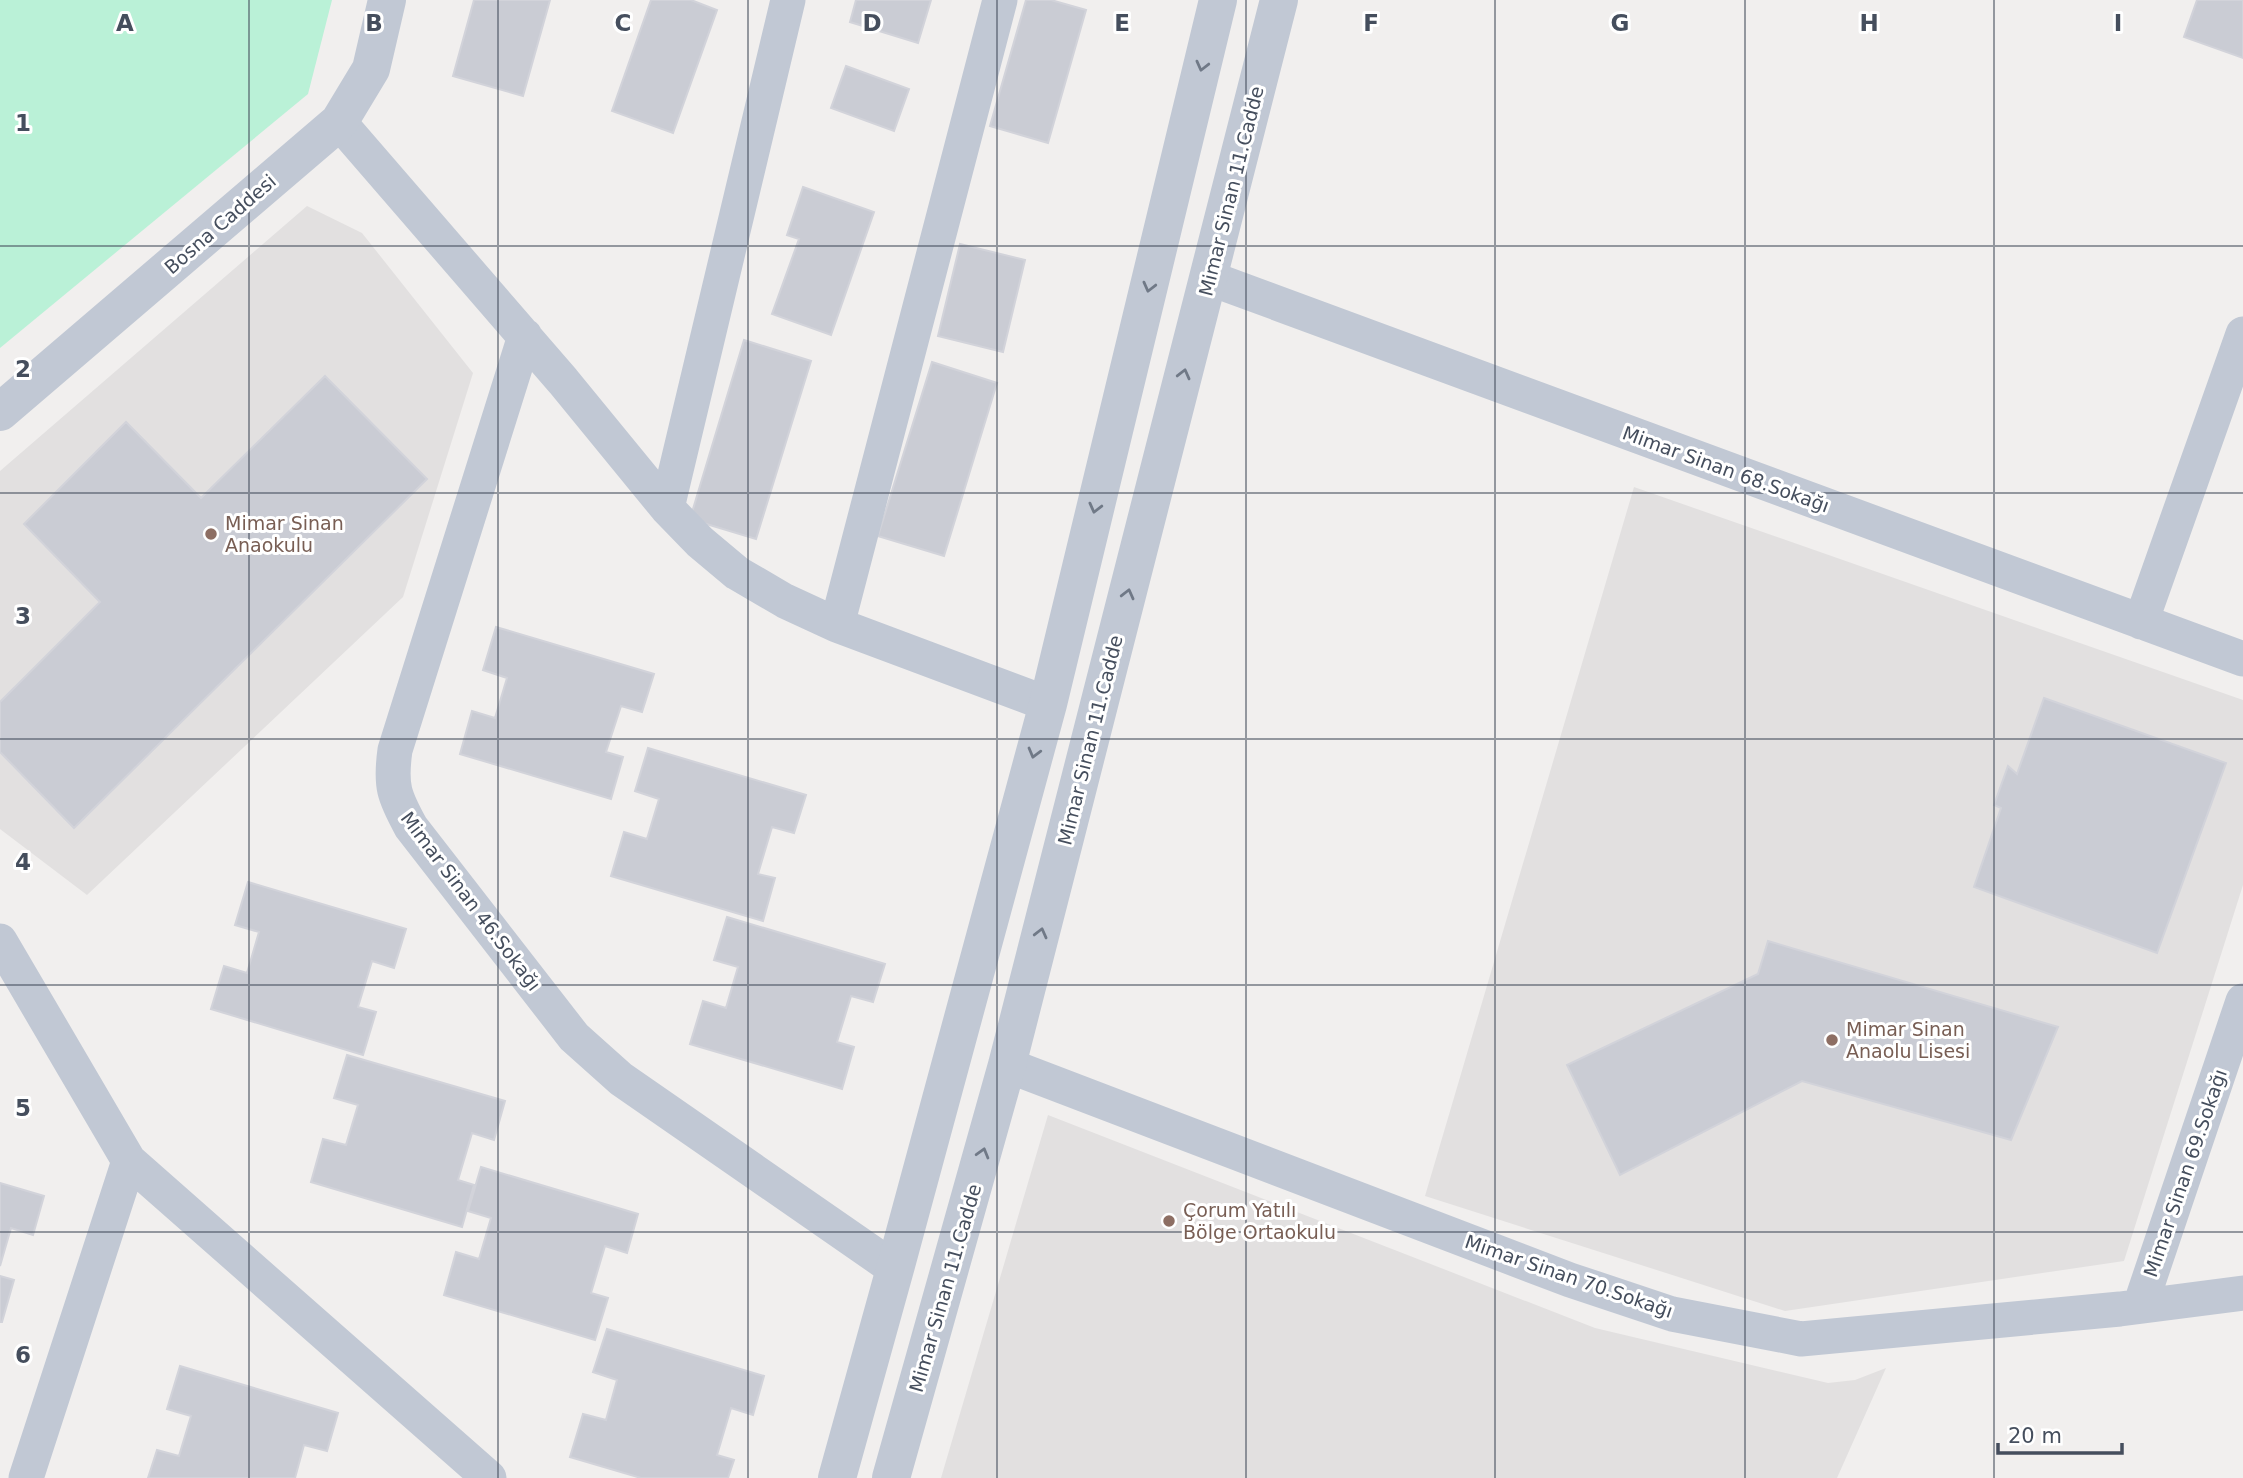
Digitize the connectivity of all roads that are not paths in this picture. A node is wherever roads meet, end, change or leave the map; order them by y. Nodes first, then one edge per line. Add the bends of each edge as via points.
1 (387, 0) edge
2 (788, 0) edge
3 (1000, 0) edge
4 (1219, 0) edge
5 (1279, 0) edge
6 (339, 121) junction
7 (1209, 278) junction
8 (2243, 334) edge
9 (525, 337) junction
10 (0, 412) edge
11 (667, 508) junction
12 (2141, 622) junction
13 (837, 625) junction
14 (2243, 659) edge
15 (1048, 704) junction
16 (0, 940) edge
17 (2243, 1001) edge
18 (1007, 1065) junction
19 (129, 1161) junction
20 (895, 1269) junction
21 (2243, 1293) edge
22 (2140, 1306) junction
23 (26, 1478) edge
24 (489, 1478) edge
25 (837, 1478) edge
26 (891, 1478) edge

1 - 6 street, Bosna Caddesi via 371,69
2 - 11 street
3 - 13 street
4 -> 15 street
5 - 7 street, Mimar Sinan 11.Cadde
6 - 9 street
6 - 10 street, Bosna Caddesi
7 - 12 street, Mimar Sinan 68.Sokağı
18 -> 7 street, Mimar Sinan 11.Cadde
8 - 12 street
9 - 11 street
9 - 20 street, Mimar Sinan 46.Sokağı via 395,750 391,776 396,800 411,827 574,1037 621,1079
11 - 13 street via 737,573
12 - 14 street, Mimar Sinan 68.Sokağı
13 - 15 street
15 -> 20 street
16 - 19 street
17 - 22 street, Mimar Sinan 69.Sokağı
18 - 22 street, Mimar Sinan 70.Sokağı via 1570,1280 1672,1314 1801,1339
26 -> 18 street, Mimar Sinan 11.Cadde
19 - 23 street
19 - 24 street
20 - 25 street
21 - 22 street, Mimar Sinan 70.Sokağı

